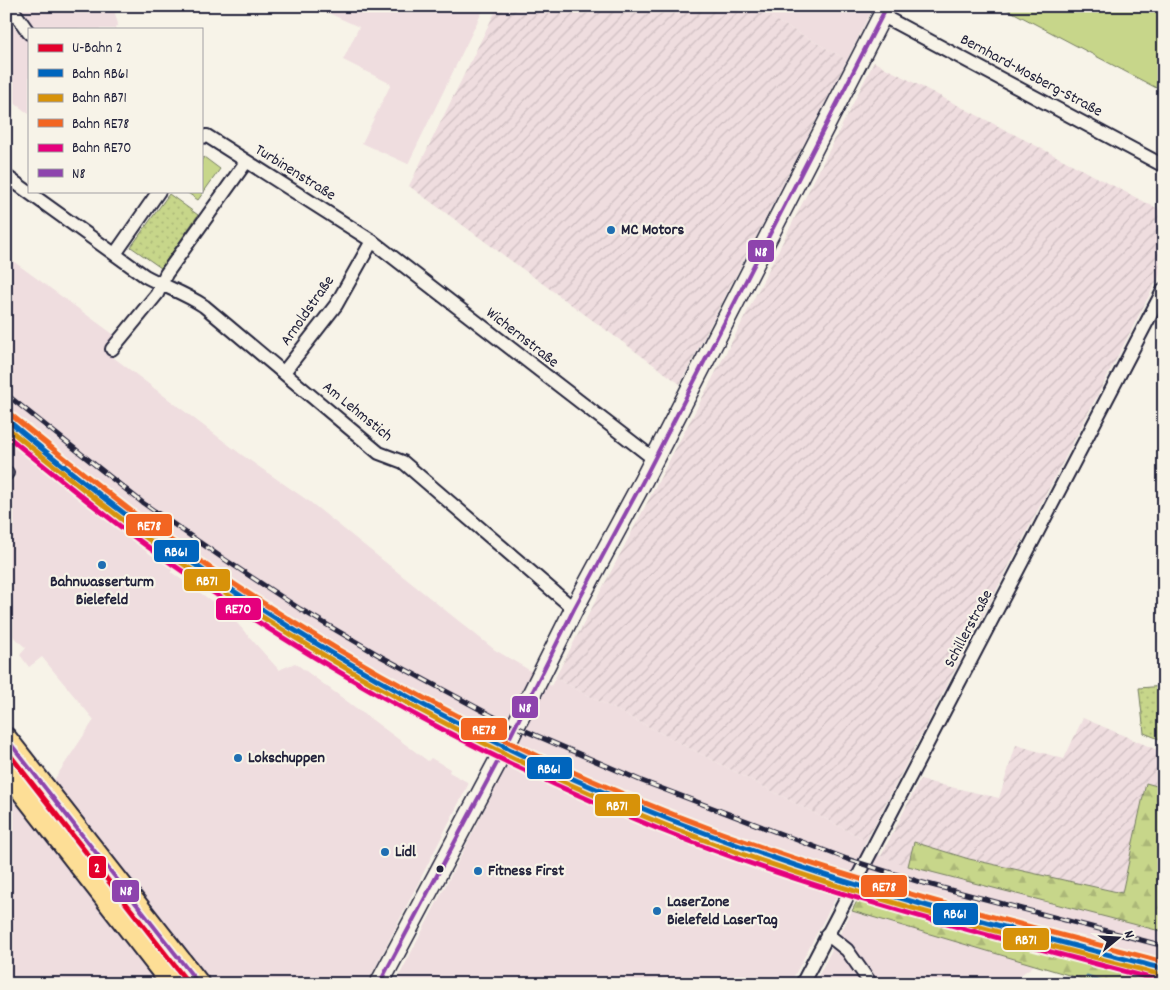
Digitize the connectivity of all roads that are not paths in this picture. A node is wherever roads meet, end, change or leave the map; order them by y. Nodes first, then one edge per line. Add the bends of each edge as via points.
1 (10, 6) edge
2 (885, 11) edge
3 (28, 31) edge
4 (202, 137) edge
5 (246, 162) junction
6 (1164, 166) edge
7 (6, 176) edge
8 (28, 192) edge
9 (28, 192) edge
10 (158, 192) edge
11 (372, 241) junction
12 (114, 254) junction
13 (161, 286) junction
14 (1164, 289) edge
15 (112, 349) dead end
16 (284, 372) junction
17 (654, 459) junction
18 (574, 609) junction
19 (6, 738) edge
20 (6, 771) edge
21 (827, 934) junction
22 (172, 984) edge
23 (199, 984) edge
24 (380, 984) edge
25 (802, 984) edge
26 (871, 984) edge

1 - 3 street
2 - 6 street, Bernhard-Mosberg-Straße
2 - 17 street
4 - 5 street, Turbinenstraße via 207,136
5 - 11 street, Turbinenstraße
5 - 13 street via 166,274
7 - 9 street, Am Lehmstich
8 - 12 street, Am Lehmstich
10 - 12 street
11 - 16 street, Arnoldstraße via 336,305
11 - 17 street, Wichernstraße
12 - 13 street, Am Lehmstich
13 - 15 street
13 - 16 street, Am Lehmstich via 184,293 204,306
14 - 21 street, Schillerstraße
16 - 18 street, Am Lehmstich via 379,453 403,462
17 - 18 street
18 - 24 street
19 - 23 main road
20 - 22 main road
21 - 25 street, Schillerstraße
21 - 26 street via 847,950

